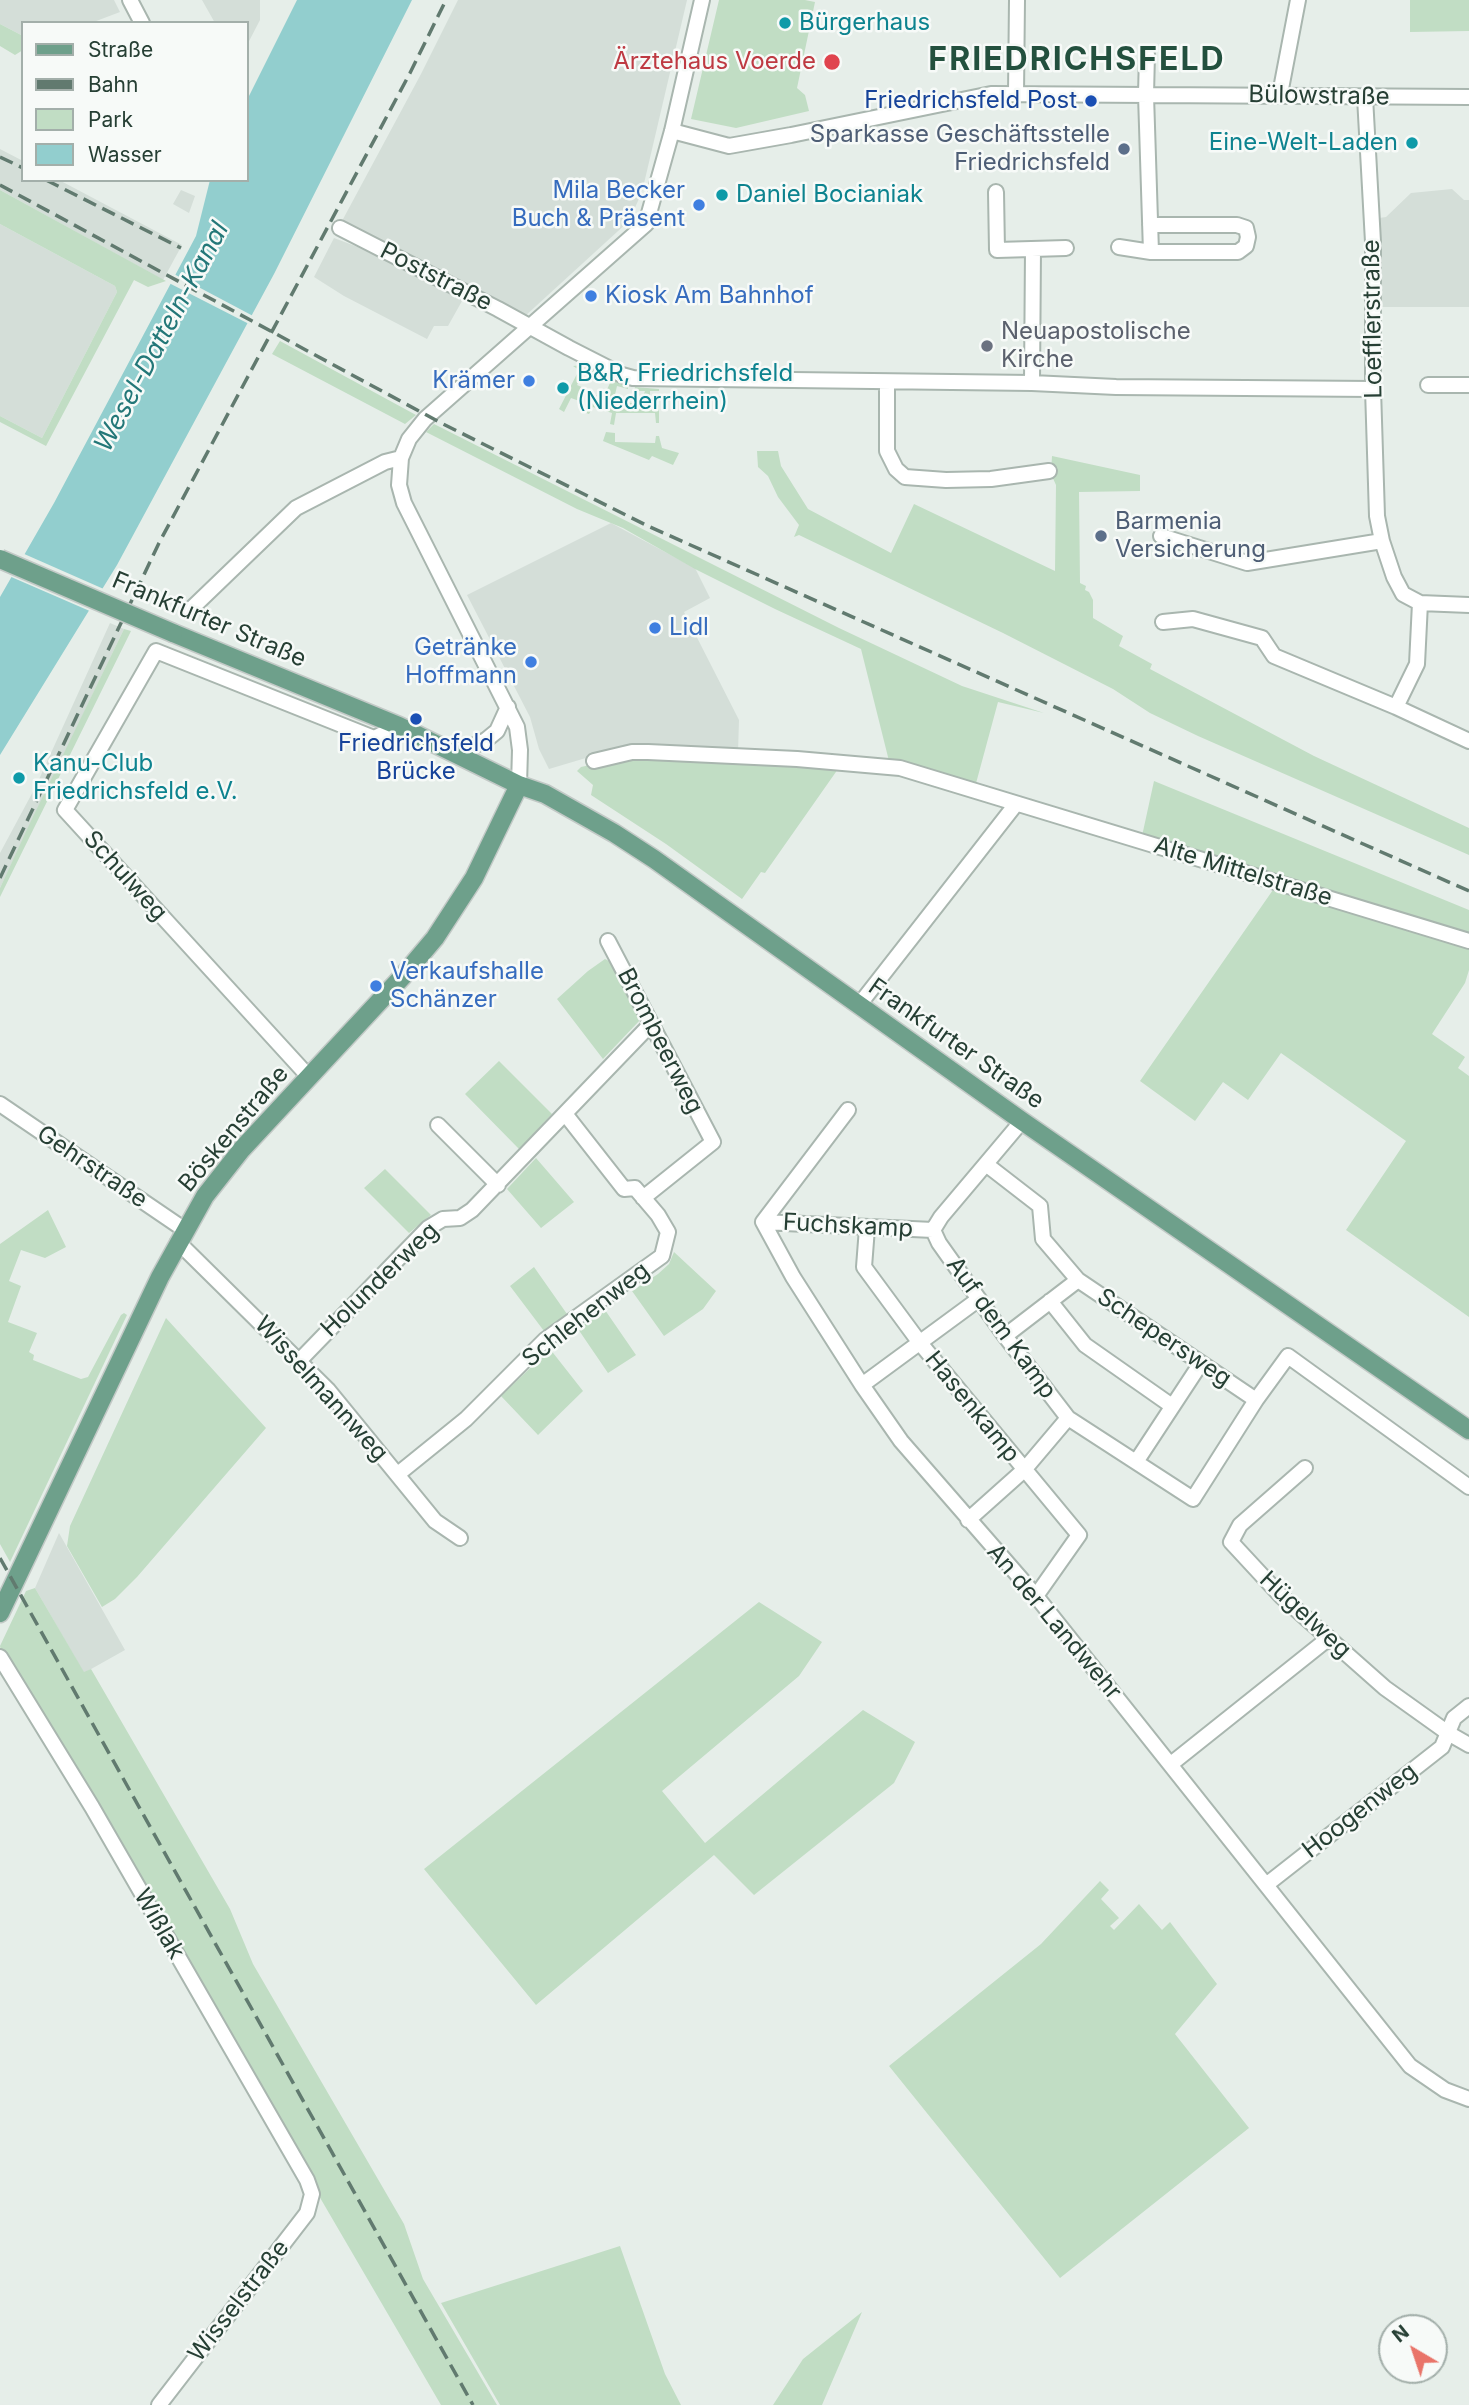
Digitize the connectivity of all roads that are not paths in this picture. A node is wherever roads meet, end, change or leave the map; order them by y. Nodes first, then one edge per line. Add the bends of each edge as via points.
1 (130, 0) edge
2 (702, 0) edge
3 (1017, 0) edge
4 (1298, 0) edge
5 (141, 21) edge
6 (1147, 54) dead end
7 (1016, 94) junction
8 (1280, 94) junction
9 (1146, 95) junction
10 (1365, 97) junction
11 (1469, 97) edge
12 (672, 131) junction
13 (996, 192) dead end
14 (1150, 225) junction
15 (340, 228) dead end
16 (1119, 247) dead end
17 (1066, 248) dead end
18 (1033, 249) junction
19 (1151, 252) junction
20 (531, 328) junction
21 (887, 382) junction
22 (1032, 383) junction
23 (1428, 385) dead end
24 (1469, 385) edge
25 (1373, 389) junction
26 (401, 458) junction
27 (1049, 471) dead end
28 (1161, 536) dead end
29 (1382, 541) junction
30 (0, 559) edge
31 (1420, 603) junction
32 (1469, 605) edge
33 (190, 610) dead end
34 (1163, 622) dead end
35 (156, 650) joint
36 (508, 707) junction
37 (1396, 707) junction
38 (399, 726) junction
39 (1469, 741) edge
40 (451, 752) junction
41 (594, 761) dead end
42 (519, 785) junction
43 (1016, 804) junction
44 (608, 940) dead end
45 (1469, 941) edge
46 (859, 1004) junction
47 (650, 1025) junction
48 (309, 1077) junction
49 (0, 1104) edge
50 (848, 1110) dead end
51 (566, 1115) junction
52 (1022, 1121) junction
53 (438, 1125) dead end
54 (987, 1165) junction
55 (498, 1185) junction
56 (643, 1198) junction
57 (763, 1222) junction
58 (867, 1228) junction
59 (933, 1230) junction
60 (181, 1236) junction
61 (1078, 1280) junction
62 (979, 1299) junction
63 (1050, 1301) junction
64 (1006, 1336) junction
65 (920, 1343) junction
66 (300, 1360) junction
67 (1201, 1363) junction
68 (862, 1385) junction
69 (1256, 1400) junction
70 (1172, 1406) junction
71 (1069, 1419) junction
72 (1469, 1430) edge
73 (1136, 1462) junction
74 (1305, 1468) dead end
75 (1024, 1470) junction
76 (398, 1474) junction
77 (1469, 1487) edge
78 (968, 1520) junction
79 (460, 1538) dead end
80 (1036, 1595) junction
81 (0, 1613) edge
82 (1329, 1638) junction
83 (0, 1657) edge
84 (1469, 1706) edge
85 (1448, 1732) junction
86 (1469, 1745) edge
87 (1171, 1764) junction
88 (1266, 1885) junction
89 (1469, 2099) edge
90 (312, 2194) joint
91 (159, 2405) edge

1 - 5 street
2 - 12 street
3 - 7 street
4 - 8 street
6 - 9 street
7 - 9 street, Bülowstraße
7 - 12 street, Bülowstraße via 991,93 729,146
8 - 9 street, Bülowstraße
8 - 10 street, Bülowstraße
9 - 14 street
10 - 11 street, Bülowstraße
10 - 25 street, Loefflerstraße via 1373,242
12 - 20 street via 646,224
13 - 18 street via 997,250
14 - 19 street
14 - 19 street via 1237,225 1246,228 1248,237 1238,252
15 - 20 street, Poststraße
16 - 19 street
17 - 18 street
18 - 22 street
20 - 21 street, Poststraße via 633,378
20 - 26 street via 425,419
21 - 22 street, Poststraße
21 - 27 street via 887,451 905,477 991,479
22 - 25 street, Poststraße
23 - 24 street
25 - 29 street, Loefflerstraße via 1377,516
26 - 33 street via 384,462 296,508
26 - 36 street via 404,503
28 - 29 street via 1247,563
29 - 31 street, Loefflerstraße via 1403,594
30 - 38 main road, Frankfurter Straße, bridge
31 - 32 street
31 - 37 street via 1417,664
34 - 37 street via 1193,619 1262,638 1274,656
35 - 38 street, Frankfurter Straße via 374,738
35 - 48 street, Schulweg via 65,810
36 - 40 street via 497,731 486,740
36 - 42 street via 517,727
37 - 39 street
38 - 40 main road, Frankfurter Straße
40 - 42 main road, Frankfurter Straße
41 - 43 street, Alte Mittelstraße via 648,752 880,765
42 - 46 main road, Frankfurter Straße via 545,794 624,839
42 - 48 main road, Böskenstraße via 474,878 435,938
43 - 45 street, Alte Mittelstraße
43 - 46 street
44 - 47 street, Brombeerweg
46 - 52 main road, Frankfurter Straße
47 - 51 street, Holunderweg
47 - 56 street, Brombeerweg via 713,1142
48 - 60 main road, Böskenstraße via 242,1149
49 - 60 street, Gehrstraße
50 - 57 street
51 - 55 street, Holunderweg
51 - 56 street, Schlehenweg via 624,1189 635,1188
52 - 54 street, Auf dem Kamp
52 - 72 main road, Frankfurter Straße
53 - 55 street
54 - 59 street, Auf dem Kamp
54 - 61 street via 1040,1206 1043,1239
55 - 66 street, Holunderweg via 472,1210 428,1228
56 - 76 street, Schlehenweg via 668,1232 662,1256 545,1340 466,1419
57 - 58 street, Fuchskamp
57 - 68 street, An der Landwehr
58 - 59 street, Fuchskamp
58 - 65 street, Hasenkamp via 864,1266
59 - 62 street, Auf dem Kamp
60 - 66 street, Wisselmannweg
60 - 81 main road, Böskenstraße
61 - 63 street, Schepersweg
61 - 67 street, Schepersweg
62 - 64 street, Auf dem Kamp
62 - 65 street
63 - 64 street, Schepersweg
63 - 70 street via 1085,1345
64 - 71 street, Auf dem Kamp
65 - 68 street
65 - 75 street, Hasenkamp
66 - 76 street, Wisselmannweg
67 - 69 street, Schepersweg
67 - 70 street
68 - 78 street, An der Landwehr via 901,1441
69 - 73 street, Auf dem Kamp via 1193,1499
69 - 77 street via 1288,1356
70 - 73 street
71 - 73 street, Auf dem Kamp
71 - 75 street, Hasenkamp
74 - 82 street, Hügelweg via 1240,1525 1231,1542 1281,1596
75 - 78 street, Hasenkamp
75 - 80 street, Hasenkamp via 1079,1535
76 - 79 street, Wisselmannweg via 435,1521
78 - 80 street, An der Landwehr
80 - 87 street, An der Landwehr
82 - 85 street, Hügelweg via 1385,1688
82 - 87 street
83 - 90 street, Wißlak via 97,1814
84 - 85 street, Hoogenweg via 1454,1718
85 - 86 street, Hügelweg
85 - 88 street, Hoogenweg via 1442,1747
87 - 88 street, An der Landwehr
88 - 89 street, An der Landwehr via 1410,2066 1445,2090
90 - 91 street, Wisselstraße via 307,2213

